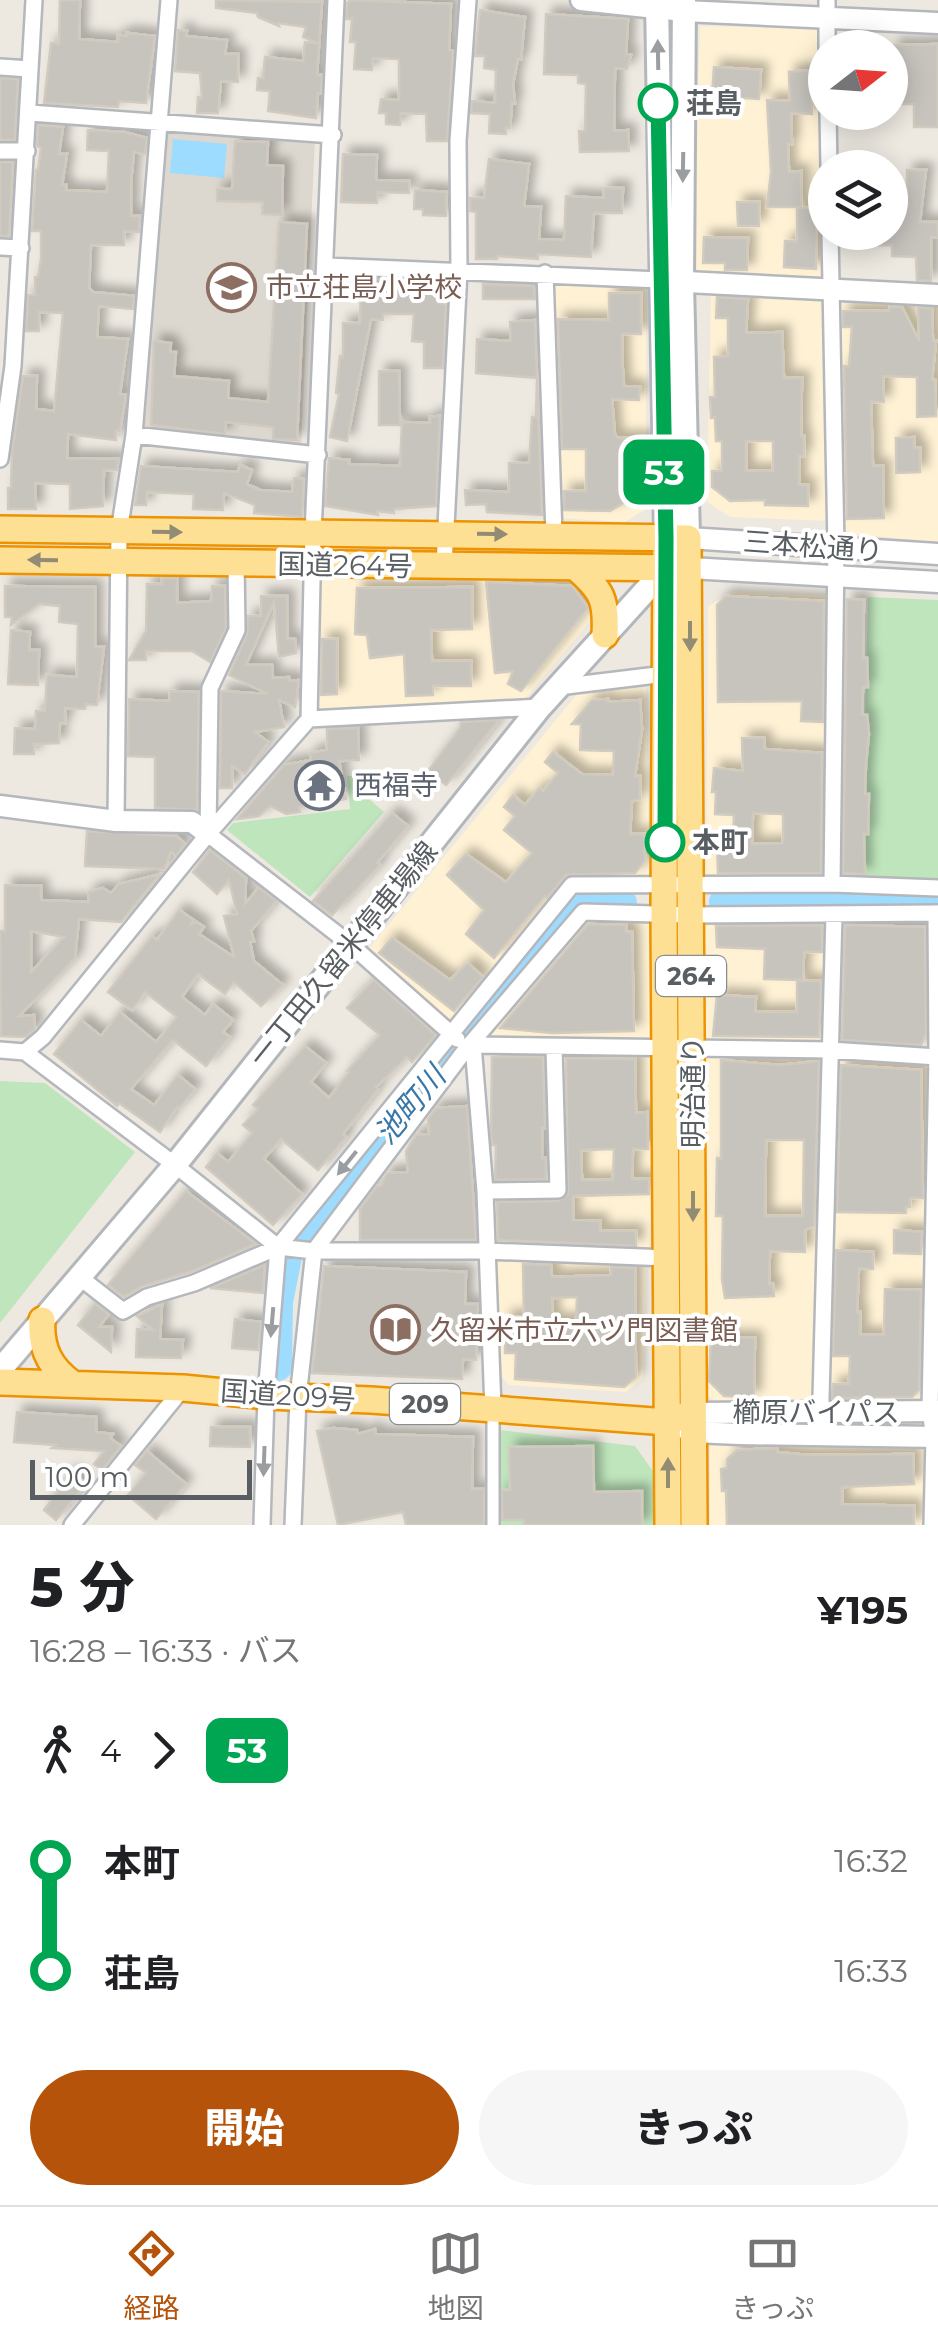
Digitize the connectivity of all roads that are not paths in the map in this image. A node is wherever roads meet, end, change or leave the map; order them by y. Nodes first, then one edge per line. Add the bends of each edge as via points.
1 (34, 0) edge
2 (168, 0) edge
3 (336, 0) edge
4 (468, 0) edge
5 (581, 0) edge
6 (657, 4) edge
7 (684, 6) edge
8 (827, 9) edge
9 (938, 23) edge
10 (0, 66) edge
11 (30, 69) junction
12 (30, 113) junction
13 (160, 122) junction
14 (332, 135) junction
15 (0, 151) edge
16 (28, 151) junction
17 (0, 247) edge
18 (21, 248) junction
19 (830, 250) edge
20 (327, 266) junction
21 (458, 270) junction
22 (545, 273) junction
23 (671, 281) junction
24 (831, 289) junction
25 (938, 295) edge
26 (6, 366) edge
27 (134, 434) junction
28 (318, 455) junction
29 (0, 459) edge
30 (0, 528) edge
31 (119, 532) junction
32 (313, 534) junction
33 (446, 534) junction
34 (554, 536) junction
35 (677, 538) junction
36 (836, 547) junction
37 (938, 554) edge
38 (0, 560) edge
39 (119, 561) junction
40 (236, 563) junction
41 (312, 564) junction
42 (444, 566) junction
43 (575, 568) junction
44 (678, 568) junction
45 (836, 574) junction
46 (938, 582) edge
47 (605, 634) junction
48 (666, 674) junction
49 (558, 687) junction
50 (540, 708) junction
51 (309, 719) junction
52 (0, 806) edge
53 (116, 821) junction
54 (208, 834) junction
55 (832, 884) junction
56 (678, 885) junction
57 (938, 888) edge
58 (937, 913) edge
59 (834, 914) junction
60 (677, 915) junction
61 (350, 944) junction
62 (452, 1034) junction
63 (680, 1046) junction
64 (469, 1047) junction
65 (554, 1047) junction
66 (0, 1050) edge
67 (830, 1050) junction
68 (25, 1052) junction
69 (938, 1057) edge
70 (175, 1164) junction
71 (680, 1166) junction
72 (485, 1191) junction
73 (278, 1248) junction
74 (314, 1251) junction
75 (486, 1251) junction
76 (668, 1258) junction
77 (78, 1276) junction
78 (42, 1320) junction
79 (0, 1370) edge
80 (0, 1382) edge
81 (74, 1384) junction
82 (184, 1388) junction
83 (266, 1396) junction
84 (298, 1398) junction
85 (493, 1408) junction
86 (820, 1411) junction
87 (934, 1412) edge
88 (667, 1422) junction
89 (693, 1422) junction
90 (820, 1435) junction
91 (936, 1437) edge
92 (72, 1525) edge
93 (262, 1525) edge
94 (292, 1525) edge
95 (493, 1525) edge
96 (668, 1525) edge
97 (694, 1525) edge
98 (932, 1525) edge

1 - 11 street
2 - 13 street
3 - 14 street
4 - 21 street
5 - 6 street
6 - 7 street
23 -> 6 main road, 明治通り
7 - 8 street
7 -> 23 main road, 明治通り
8 - 9 street
10 - 11 street
11 - 12 street
12 - 13 street
12 - 16 street
13 - 14 street
13 - 27 street
14 - 20 street
15 - 16 street
16 - 18 street
17 - 18 street
18 - 26 street
19 - 24 street
20 - 21 street
20 - 28 street
21 - 22 street
21 - 33 street
22 - 23 street
22 - 34 street
23 - 24 street
23 - 35 main road, 明治通り
24 - 25 street
24 - 36 street
26 - 29 street
27 - 28 street
27 - 31 street
28 - 32 street
30 - 31 highway, 国道264号
31 -> 32 highway, 国道264号
31 - 39 street
32 - 33 highway, 国道264号
32 - 41 street
33 -> 34 highway, 国道264号
33 - 42 street
34 - 35 highway, 国道264号
35 - 36 street, 三本松通り
35 - 44 highway, 明治通り / 264
36 - 37 street, 三本松通り
36 - 45 street
39 -> 38 highway, 国道264号
39 - 40 highway, 国道264号
39 - 53 street
40 - 41 highway, 国道264号
40 - 54 street via 237,630 210,688
41 - 42 highway, 国道264号
41 - 51 street
42 - 43 highway, 国道264号
43 - 44 highway, 国道264号
43 - 47 highway via 599,591
44 - 45 street, 三本松通り
44 - 47 main road, 一丁田久留米停車場線
44 - 48 highway, 明治通り / 264
44 -> 56 highway, 明治通り / 264
45 - 46 street, 三本松通り
45 - 55 street
47 - 49 main road, 一丁田久留米停車場線
48 - 49 street
48 - 56 highway, 明治通り / 264
49 - 50 main road, 一丁田久留米停車場線
50 - 51 street
50 - 61 main road, 一丁田久留米停車場線
51 - 54 street
52 - 53 street
53 - 54 street via 192,822
54 - 61 street
54 - 68 street
55 - 56 street
55 - 57 street
56 - 60 highway, 明治通り / 264
56 - 62 street via 572,885
58 - 59 street
58 - 69 street
59 - 60 street
59 - 67 street
60 - 63 highway, 明治通り / 264
60 - 64 street via 584,912
61 - 62 street
61 - 70 main road, 一丁田久留米停車場線
62 - 64 street
62 -> 73 street
63 - 65 street
63 - 67 street
63 - 71 highway, 明治通り / 264
64 - 65 street
64 - 72 street
64 - 74 street
65 - 72 street via 558,1190
66 - 68 street
67 - 69 street
67 - 86 street
68 - 70 street
69 - 87 street
70 - 73 street
70 - 77 main road, 一丁田久留米停車場線
71 - 76 highway, 明治通り / 264
71 -> 89 highway, 明治通り / 264
72 - 75 street
73 - 74 street
73 - 77 street via 123,1310
73 -> 83 street
74 - 75 street
74 - 84 street
75 - 76 street
75 - 85 street
76 - 88 highway, 明治通り / 264
77 - 78 main road, 一丁田久留米停車場線
78 - 79 main road, 一丁田久留米停車場線
78 - 81 highway via 44,1349
80 - 81 highway, 国道209号 / 209
81 - 82 highway, 国道209号 / 209
82 - 83 highway, 国道209号 / 209
82 - 92 street
83 - 84 highway, 国道209号 / 209
83 -> 93 street
84 - 85 highway, 国道209号 / 209
84 - 94 street
85 - 88 highway, 国道209号 / 209
85 - 95 street
86 - 87 street, 櫛原バイパス
86 - 89 street, 櫛原バイパス
86 - 90 street
87 - 91 street
88 - 89 highway, 国道209号 / 209
96 -> 88 highway, 明治通り
89 - 90 street, 櫛原バイパス
89 - 97 highway, 明治通り
90 - 91 street, 櫛原バイパス
91 - 98 street

